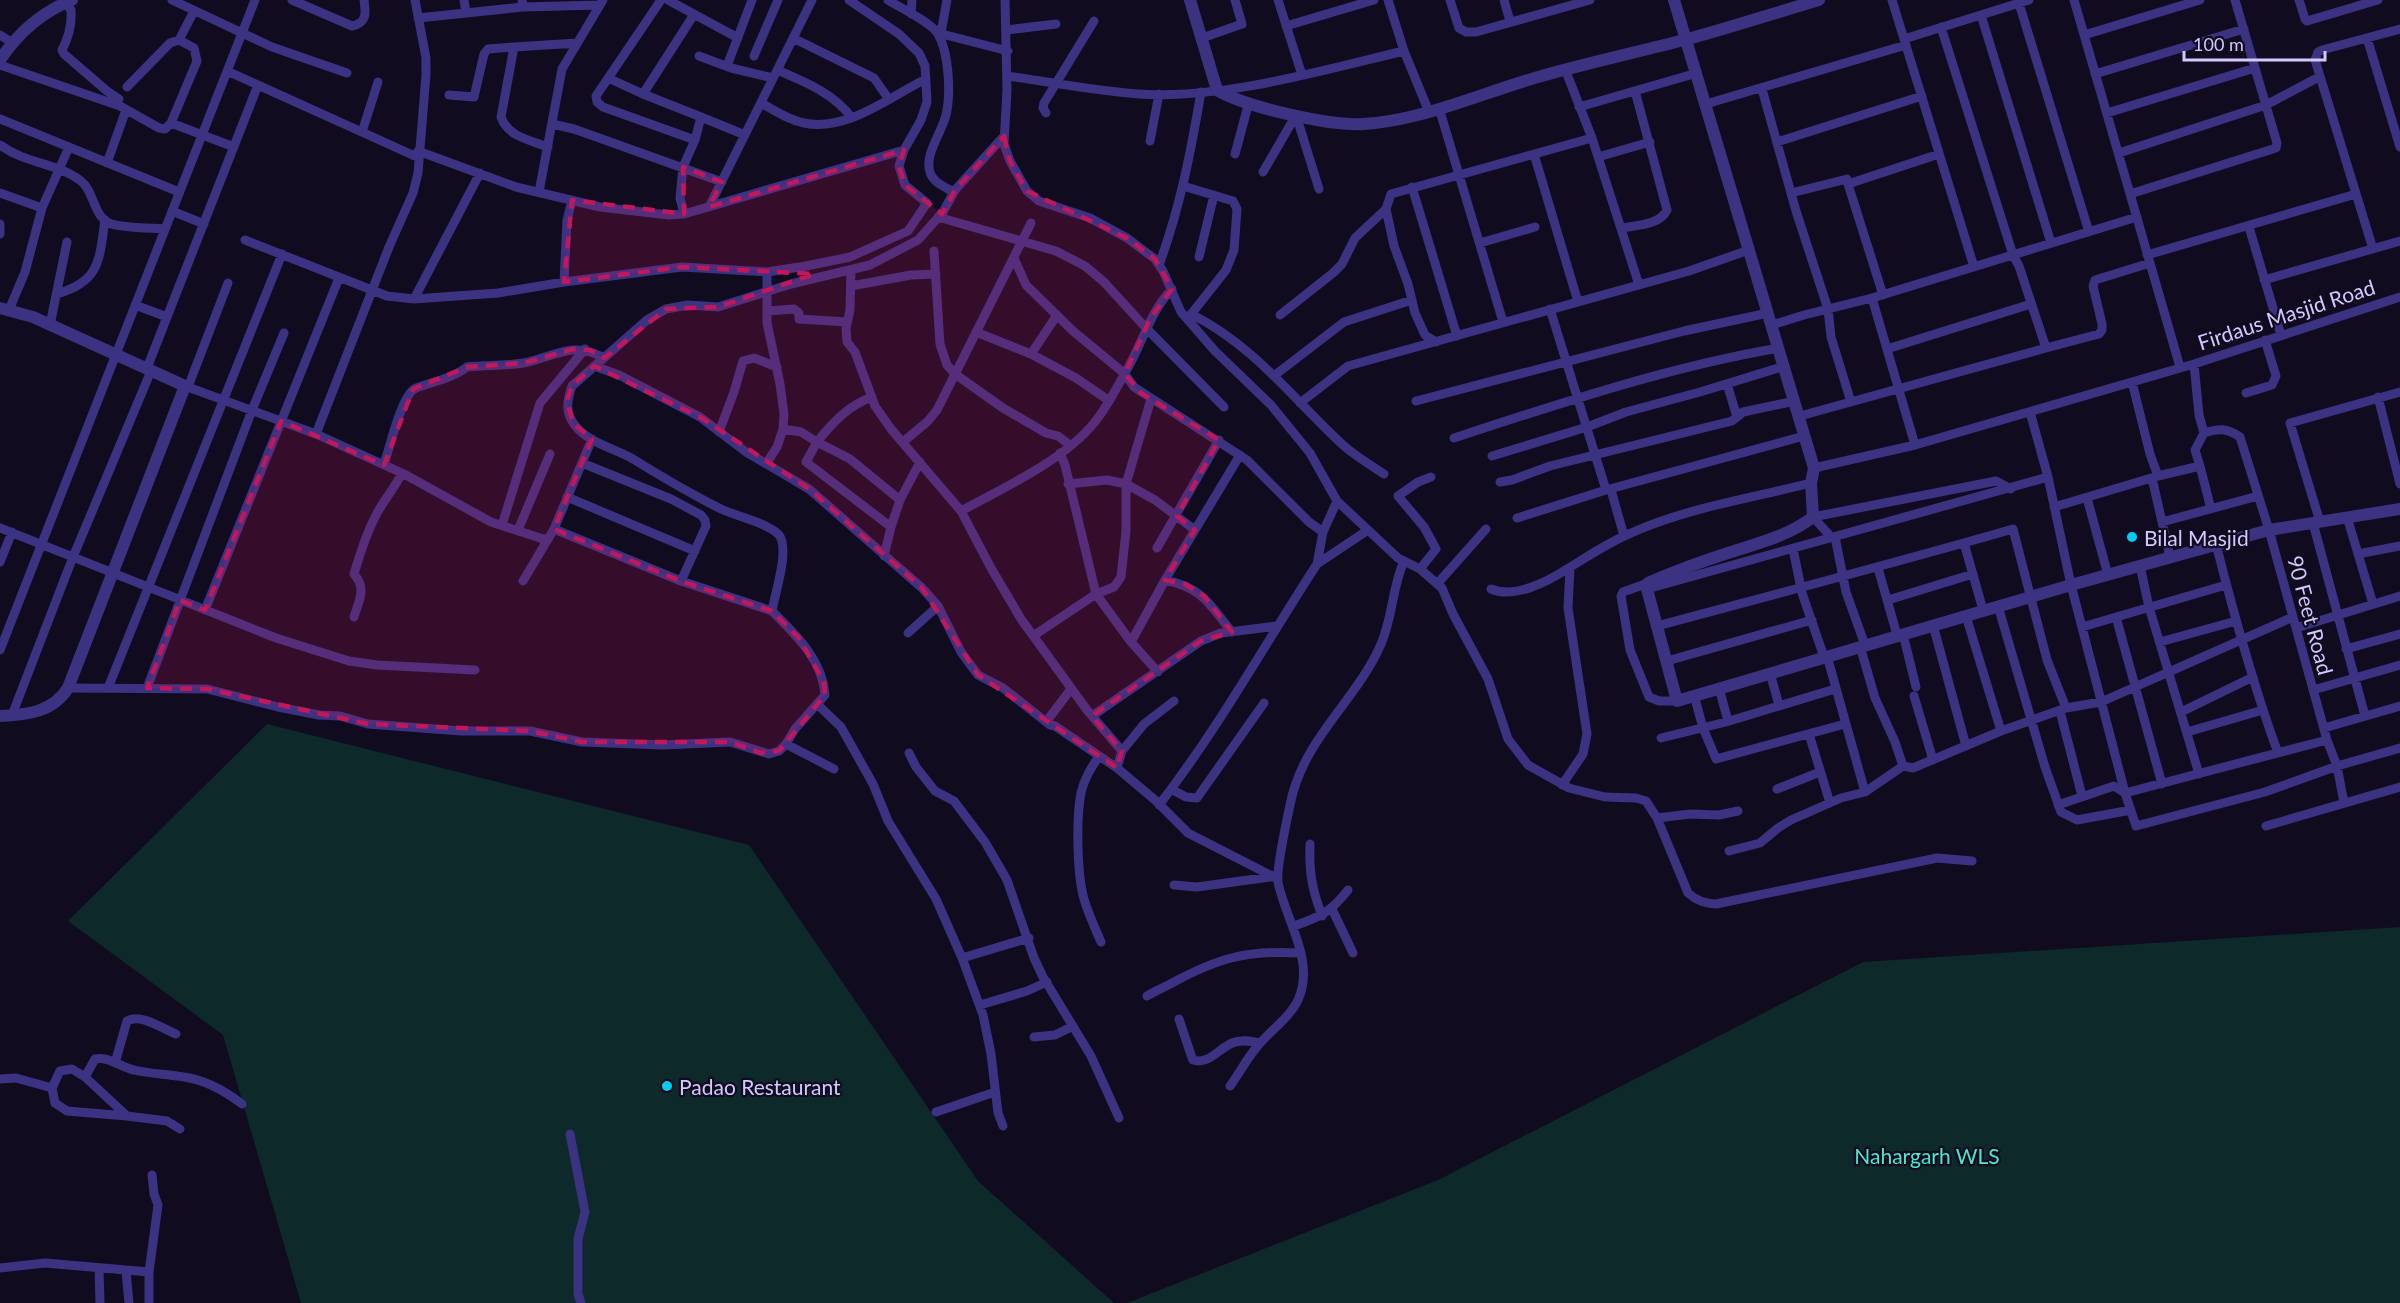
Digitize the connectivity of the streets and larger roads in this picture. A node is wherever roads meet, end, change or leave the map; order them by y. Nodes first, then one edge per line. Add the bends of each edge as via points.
1 (172, 0) edge
2 (255, 0) edge
3 (292, 0) edge
4 (364, 0) edge
5 (414, 0) edge
6 (464, 0) edge
7 (661, 0) edge
8 (668, 0) edge
9 (752, 0) edge
10 (778, 0) edge
11 (849, 0) edge
12 (888, 0) edge
13 (912, 0) edge
14 (947, 0) edge
15 (1005, 0) edge
16 (1190, 0) edge
17 (1235, 0) edge
18 (1278, 0) edge
19 (1334, 0) edge
20 (1374, 0) edge
21 (1388, 0) edge
22 (1450, 0) edge
23 (1504, 0) edge
24 (1590, 0) edge
25 (1674, 0) edge
26 (1819, 0) edge
27 (1892, 0) edge
28 (2029, 0) edge
29 (2074, 0) edge
30 (2200, 0) edge
31 (2235, 0) edge
32 (2299, 0) edge
33 (2378, 0) edge
34 (809, 1) edge
35 (2018, 1) edge
36 (69, 2) edge
37 (601, 3) edge
38 (1564, 3) edge
39 (2357, 3) edge
40 (523, 4) edge
41 (1793, 4) edge
42 (1337, 10) junction
43 (195, 11) junction
44 (466, 13) junction
45 (911, 14) junction
46 (1980, 15) junction
47 (693, 16) junction
48 (418, 18) junction
49 (1094, 21) dead end
50 (1510, 21) junction
51 (1056, 24) dead end
52 (1286, 26) junction
53 (1941, 27) junction
54 (2244, 29) junction
55 (2400, 29) edge
56 (1007, 30) junction
57 (940, 33) junction
58 (242, 34) junction
59 (0, 35) edge
60 (2084, 35) junction
61 (738, 38) junction
62 (1202, 38) junction
63 (2367, 38) junction
64 (793, 39) junction
65 (1687, 39) junction
66 (179, 40) junction
67 (1905, 42) junction
68 (14, 43) junction
69 (578, 43) junction
70 (514, 48) junction
71 (1008, 51) junction
72 (1404, 51) junction
73 (754, 56) dead end
74 (699, 57) dead end
75 (0, 62) edge
76 (727, 66) junction
77 (2255, 68) junction
78 (1565, 69) junction
79 (227, 71) junction
80 (347, 73) dead end
81 (1696, 73) junction
82 (775, 74) junction
83 (2095, 74) junction
84 (1302, 75) junction
85 (1007, 76) junction
86 (2319, 77) junction
87 (608, 78) junction
88 (926, 79) junction
89 (378, 82) dead end
90 (1055, 83) junction
91 (258, 85) junction
92 (128, 87) dead end
93 (1762, 89) junction
94 (1217, 90) junction
95 (1635, 91) junction
96 (1201, 92) junction
97 (643, 94) junction
98 (1159, 94) junction
99 (449, 95) dead end
100 (1922, 96) junction
101 (888, 98) junction
102 (119, 99) dead end
103 (1249, 102) junction
104 (761, 103) junction
105 (1706, 104) junction
106 (2266, 105) junction
107 (1579, 107) junction
108 (126, 110) junction
109 (1434, 110) junction
110 (1046, 113) dead end
111 (2107, 113) junction
112 (1296, 115) junction
113 (701, 117) junction
114 (851, 117) junction
115 (0, 119) edge
116 (171, 123) junction
117 (552, 124) junction
118 (362, 132) junction
119 (202, 134) junction
120 (745, 135) junction
121 (1004, 136) junction
122 (1592, 138) junction
123 (695, 140) junction
124 (1150, 141) dead end
125 (1777, 141) junction
126 (1650, 142) junction
127 (0, 145) edge
128 (69, 147) junction
129 (234, 147) junction
130 (548, 147) junction
131 (2400, 147) edge
132 (904, 150) junction
133 (2119, 153) junction
134 (418, 154) junction
135 (1235, 154) dead end
136 (1534, 154) junction
137 (1939, 154) junction
138 (1598, 157) junction
139 (107, 163) junction
140 (683, 167) junction
141 (60, 170) junction
142 (1263, 172) dead end
143 (480, 173) junction
144 (1458, 175) junction
145 (722, 182) junction
146 (1848, 184) junction
147 (1183, 186) junction
148 (1412, 187) junction
149 (1319, 189) dead end
150 (179, 192) junction
151 (539, 192) junction
152 (0, 193) edge
153 (953, 193) junction
154 (1791, 193) junction
155 (2130, 194) junction
156 (2356, 194) junction
157 (1214, 195) junction
158 (572, 200) junction
159 (710, 207) junction
160 (42, 208) junction
161 (1386, 209) junction
162 (172, 211) junction
163 (684, 214) junction
164 (940, 215) junction
165 (2137, 217) junction
166 (105, 220) junction
167 (1031, 223) dead end
168 (0, 224) edge
169 (204, 224) junction
170 (1535, 227) dead end
171 (2249, 227) junction
172 (1622, 228) junction
173 (165, 229) junction
174 (2089, 232) junction
175 (0, 234) edge
176 (245, 240) dead end
177 (1021, 241) junction
178 (2400, 241) edge
179 (67, 242) dead end
180 (1480, 243) junction
181 (2051, 243) junction
182 (2373, 249) junction
183 (1749, 250) junction
184 (934, 251) dead end
185 (282, 254) junction
186 (2013, 255) junction
187 (1199, 256) dead end
188 (850, 257) junction
189 (1014, 258) junction
190 (2148, 259) junction
191 (1159, 265) junction
192 (1974, 267) junction
193 (854, 269) junction
194 (767, 272) junction
195 (936, 274) junction
196 (339, 278) junction
197 (2264, 280) junction
198 (564, 282) junction
199 (228, 284) dead end
200 (1639, 285) junction
201 (851, 286) junction
202 (372, 290) junction
203 (1172, 290) junction
204 (768, 291) junction
205 (57, 294) junction
206 (1883, 295) junction
207 (2400, 297) edge
208 (1872, 298) junction
209 (414, 299) junction
210 (1412, 300) junction
211 (1578, 302) junction
212 (2031, 304) junction
213 (135, 305) junction
214 (4, 309) edge
215 (1550, 309) junction
216 (1828, 309) junction
217 (768, 311) junction
218 (1057, 315) junction
219 (1280, 315) dead end
220 (1189, 316) junction
221 (167, 317) junction
222 (1770, 319) junction
223 (847, 322) junction
224 (1503, 322) junction
225 (50, 325) junction
226 (1146, 328) junction
227 (976, 332) junction
228 (284, 333) dead end
229 (2281, 335) junction
230 (1457, 336) junction
231 (2265, 340) junction
232 (1436, 342) junction
233 (1779, 348) junction
234 (2046, 348) junction
235 (1887, 349) junction
236 (594, 352) junction
237 (116, 354) junction
238 (1031, 354) junction
239 (1567, 362) junction
240 (2194, 364) junction
241 (594, 366) junction
242 (1785, 366) junction
243 (2182, 366) junction
244 (777, 368) junction
245 (149, 369) junction
246 (955, 374) junction
247 (1125, 374) junction
248 (1275, 375) junction
249 (2132, 382) junction
250 (1727, 384) junction
251 (187, 387) junction
252 (1899, 389) junction
253 (2400, 392) edge
254 (2246, 393) dead end
255 (872, 397) junction
256 (1578, 397) junction
257 (2378, 397) junction
258 (222, 399) junction
259 (1151, 399) junction
260 (1108, 400) junction
261 (1416, 401) dead end
262 (1795, 401) junction
263 (1851, 402) junction
264 (1300, 403) junction
265 (1224, 407) dead end
266 (252, 410) junction
267 (2030, 412) junction
268 (1800, 416) junction
269 (1737, 417) junction
270 (281, 421) junction
271 (1587, 428) junction
272 (783, 429) junction
273 (719, 432) junction
274 (2204, 433) junction
275 (316, 434) junction
276 (1804, 436) junction
277 (1454, 438) dead end
278 (592, 439) junction
279 (1219, 440) junction
280 (817, 442) junction
281 (903, 442) junction
282 (1070, 445) junction
283 (1916, 445) junction
284 (1060, 453) junction
285 (550, 454) dead end
286 (1240, 454) junction
287 (1492, 456) dead end
288 (1595, 456) junction
289 (920, 462) junction
290 (582, 463) junction
291 (766, 464) junction
292 (384, 465) junction
293 (2200, 466) junction
294 (1814, 468) junction
295 (402, 473) junction
296 (1384, 474) dead end
297 (1431, 477) dead end
298 (2048, 477) junction
299 (2155, 477) junction
300 (662, 478) junction
301 (1500, 482) dead end
302 (1811, 483) junction
303 (2400, 483) edge
304 (1068, 484) junction
305 (1126, 484) junction
306 (2011, 489) junction
307 (1609, 490) junction
308 (656, 494) junction
309 (2258, 496) junction
310 (567, 497) junction
311 (2086, 498) junction
312 (900, 500) junction
313 (1337, 501) junction
314 (2054, 507) junction
315 (2211, 509) junction
316 (2400, 509) edge
317 (961, 511) junction
318 (1177, 516) junction
319 (1814, 517) junction
320 (2347, 517) junction
321 (1517, 518) dead end
322 (2162, 522) junction
323 (2316, 522) junction
324 (502, 525) junction
325 (891, 527) junction
326 (0, 528) edge
327 (1486, 529) dead end
328 (1195, 530) junction
329 (1368, 530) junction
330 (2269, 530) junction
331 (518, 531) junction
332 (12, 532) junction
333 (1323, 532) junction
334 (551, 534) junction
335 (1624, 536) junction
336 (1833, 538) junction
337 (1964, 543) junction
338 (41, 544) junction
339 (2217, 544) junction
340 (2400, 546) edge
341 (1157, 548) dead end
342 (1793, 549) junction
343 (695, 551) junction
344 (2358, 554) junction
345 (884, 556) junction
346 (73, 557) junction
347 (2170, 557) junction
348 (1404, 561) junction
349 (0, 562) edge
350 (1317, 564) junction
351 (2140, 566) junction
352 (1570, 568) junction
353 (1878, 568) junction
354 (1420, 569) junction
355 (113, 573) junction
356 (1973, 574) junction
357 (2108, 575) junction
358 (1843, 578) junction
359 (1165, 580) junction
360 (523, 581) dead end
361 (681, 582) junction
362 (1437, 584) junction
363 (2071, 585) junction
364 (2226, 585) junction
365 (1647, 586) junction
366 (148, 587) junction
367 (1801, 587) junction
368 (1491, 589) dead end
369 (1096, 594) junction
370 (2400, 596) edge
371 (2031, 597) junction
372 (180, 600) junction
373 (1888, 600) junction
374 (2373, 604) junction
375 (938, 606) junction
376 (1998, 606) junction
377 (2149, 607) junction
378 (205, 610) junction
379 (772, 610) junction
380 (1983, 610) junction
381 (2337, 615) junction
382 (354, 616) dead end
383 (1966, 616) junction
384 (2116, 617) junction
385 (2293, 617) junction
386 (1812, 620) junction
387 (2236, 621) junction
388 (1933, 625) junction
389 (1277, 626) junction
390 (1657, 627) junction
391 (2082, 627) junction
392 (2296, 628) junction
393 (1232, 632) junction
394 (908, 633) dead end
395 (2400, 634) edge
396 (1900, 635) junction
397 (1033, 636) junction
398 (2242, 640) junction
399 (1131, 642) junction
400 (2160, 642) junction
401 (1862, 646) junction
402 (2346, 649) junction
403 (0, 650) edge
404 (1825, 656) junction
405 (1666, 662) junction
406 (2400, 665) edge
407 (475, 670) dead end
408 (1158, 672) junction
409 (1770, 673) junction
410 (2169, 673) junction
411 (2253, 677) junction
412 (2354, 678) junction
413 (2137, 687) junction
414 (68, 688) junction
415 (108, 688) junction
416 (147, 688) junction
417 (1071, 688) junction
418 (1719, 688) junction
419 (1835, 689) junction
420 (2313, 690) junction
421 (1694, 695) junction
422 (1174, 701) dead end
423 (1677, 701) junction
424 (2101, 702) junction
425 (1264, 703) dead end
426 (817, 704) junction
427 (1779, 705) junction
428 (2400, 706) edge
429 (2063, 710) junction
430 (2263, 710) junction
431 (2181, 712) junction
432 (6, 716) edge
433 (1092, 716) junction
434 (2365, 716) junction
435 (2032, 720) junction
436 (1728, 721) junction
437 (1046, 722) junction
438 (1845, 724) junction
439 (1704, 728) junction
440 (2324, 728) junction
441 (2001, 731) junction
442 (2187, 732) junction
443 (1809, 734) junction
444 (1661, 738) dead end
445 (2327, 740) junction
446 (786, 744) junction
447 (1966, 746) junction
448 (2400, 748) edge
449 (1122, 751) junction
450 (909, 753) dead end
451 (2278, 753) junction
452 (1099, 756) junction
453 (1933, 760) junction
454 (1903, 766) junction
455 (2337, 766) junction
456 (1117, 768) junction
457 (834, 769) dead end
458 (1820, 772) junction
459 (2199, 774) junction
460 (2162, 784) junction
461 (1562, 785) junction
462 (2400, 787) edge
463 (1171, 789) junction
464 (1777, 789) dead end
465 (1865, 792) junction
466 (2125, 793) junction
467 (2082, 796) junction
468 (1830, 803) junction
469 (2344, 803) junction
470 (1159, 805) junction
471 (2058, 805) junction
472 (2131, 810) junction
473 (1738, 811) dead end
474 (1658, 818) junction
475 (2266, 826) dead end
476 (1310, 844) dead end
477 (1729, 851) dead end
478 (1972, 861) dead end
479 (1274, 878) junction
480 (1174, 885) dead end
481 (1348, 890) dead end
482 (1332, 909) junction
483 (1322, 916) junction
484 (1294, 926) junction
485 (1029, 938) junction
486 (1101, 942) dead end
487 (1300, 953) junction
488 (1353, 953) dead end
489 (962, 958) junction
490 (1047, 982) junction
491 (1147, 996) dead end
492 (980, 1005) junction
493 (1179, 1019) dead end
494 (1073, 1026) junction
495 (176, 1034) dead end
496 (1034, 1037) dead end
497 (1260, 1043) junction
498 (115, 1063) junction
499 (85, 1077) junction
500 (0, 1079) edge
501 (1230, 1086) dead end
502 (52, 1088) junction
503 (995, 1092) junction
504 (242, 1104) dead end
505 (936, 1112) dead end
506 (127, 1116) junction
507 (1119, 1118) dead end
508 (1003, 1126) dead end
509 (180, 1129) dead end
510 (570, 1134) dead end
511 (152, 1175) dead end
512 (0, 1268) edge
513 (99, 1269) junction
514 (126, 1271) junction
515 (149, 1272) junction
516 (100, 1303) edge
517 (129, 1303) edge
518 (150, 1303) edge
519 (581, 1303) edge

1 - 43 street
2 - 58 street
3 - 4 street via 352,26 364,21
5 - 48 street
6 - 44 street
7 - 87 street
8 - 47 street
9 - 61 street
10 - 73 street
11 - 88 street via 899,34 919,53 926,66
12 - 45 street
13 - 45 street
14 - 57 street
15 - 56 street
16 - 62 street
17 - 62 street via 1242,24
18 - 52 street
19 - 42 street
20 - 42 street
21 - 72 street
22 - 50 street via 1459,28 1466,32
23 - 50 street
24 - 38 street
25 - 65 street
26 - 41 street
27 - 67 street
28 - 35 street
29 - 60 street
30 - 60 street
31 - 54 street
32 - 39 street via 2307,21
33 - 39 street
34 - 64 street
35 - 46 street
35 - 174 street
36 - 68 street via 46,13
36 - 102 street via 72,19 64,54
37 - 40 street
37 - 69 street
38 - 50 street
40 - 44 street
41 - 65 street
42 - 52 street
43 - 58 street
43 - 66 street
44 - 48 street
45 - 57 street
46 - 53 street
46 - 181 street
47 - 61 street
47 - 97 street
48 - 134 street via 426,58
49 - 90 street
51 - 56 street
52 - 84 street
53 - 67 street
53 - 186 street
54 - 77 street
54 - 83 street
55 - 63 street
56 - 71 street
57 - 71 street
57 - 153 street via 949,93 929,168 931,176
58 - 79 street
58 - 80 street
59 - 68 street
60 - 83 street
61 - 76 street
62 - 94 street
63 - 86 street via 2318,52 2315,60
63 - 131 street
64 - 82 street
64 - 101 street via 874,78
65 - 78 street
65 - 81 street
66 - 92 street via 165,47
66 - 116 street via 194,48 197,61
67 - 93 street
67 - 100 street
68 - 75 street
69 - 70 street
69 - 117 street via 562,69
70 - 99 street via 488,49 474,97
70 - 130 street via 501,117 507,130
71 - 85 street
72 - 84 street
72 - 109 street
74 - 76 street
75 - 108 street
76 - 82 street
77 - 106 street
77 - 111 street
78 - 107 street
78 - 109 street
79 - 91 street
79 - 119 street
81 - 95 street
81 - 105 street
82 - 104 street
82 - 114 street via 832,97
83 - 111 street
84 - 94 street
85 - 90 street
85 - 121 street
86 - 106 street
86 - 156 street
87 - 97 street
87 - 123 street via 596,96 603,107
88 - 101 street
88 - 132 street via 927,102
89 - 118 street
90 - 98 street
90 - 110 street via 1044,103
91 - 118 street
91 - 129 street
93 - 105 street
93 - 125 street
94 - 96 street
94 - 103 street
95 - 107 street
95 - 126 street
96 - 98 street
96 - 147 street
97 - 113 street
98 - 124 street
100 - 125 street
100 - 137 street
101 - 114 street
103 - 112 street
103 - 135 street
104 - 114 street via 805,124
104 - 120 street
105 - 183 street
106 - 133 street
106 - 155 street via 2276,148
107 - 122 street
108 - 116 street via 159,128 165,129
108 - 139 street
109 - 112 street via 1362,124
109 - 144 street
111 - 133 street
112 - 142 street
112 - 149 street
113 - 120 street
113 - 123 street
115 - 128 street
116 - 119 street
117 - 130 street
117 - 140 street
118 - 134 street
119 - 129 street
119 - 150 street
120 - 145 street
121 - 153 street
121 - 191 street via 1010,161 1027,191 1038,201 1090,218 1127,238
122 - 136 street
122 - 138 street
123 - 140 street
125 - 154 street
126 - 138 street
126 - 172 street via 1667,210 1656,221
127 - 141 street
128 - 139 street
128 - 141 street
129 - 169 street
130 - 151 street
132 - 159 street
132 - 188 street via 899,166 901,176 905,185 927,202 908,231
133 - 155 street
134 - 143 street
134 - 202 street via 414,193
136 - 144 street
136 - 211 street
137 - 146 street
137 - 192 street
138 - 172 street
139 - 150 street
140 - 145 street
140 - 163 street via 680,198
141 - 160 street
141 - 166 street via 90,190
143 - 151 street
143 - 209 street
144 - 148 street
144 - 180 street
145 - 159 street
146 - 154 street via 1847,178
146 - 206 street
147 - 157 street
147 - 191 street
148 - 161 street via 1391,194
148 - 230 street
150 - 162 street
151 - 158 street
152 - 160 street
153 - 164 street
154 - 216 street
155 - 165 street
156 - 171 street
156 - 182 street
157 - 187 street
157 - 220 street via 1233,201 1238,210 1234,250 1226,270
158 - 163 street via 600,207
158 - 198 street via 567,220
159 - 163 street
160 - 214 street via 25,272
161 - 210 street
161 - 219 street via 1355,238 1342,264
162 - 169 street
162 - 173 street
164 - 177 street
164 - 193 street via 918,240
165 - 174 street
165 - 190 street
166 - 173 street
166 - 205 street via 99,264 93,275 70,291
167 - 177 street
168 - 175 street
169 - 221 street
170 - 180 street
171 - 190 street
171 - 197 street
172 - 200 street
173 - 213 street
174 - 181 street
176 - 185 street
177 - 189 street
177 - 226 street via 1056,251 1085,266
178 - 182 street
179 - 205 street
180 - 224 street
181 - 186 street
182 - 197 street
183 - 200 street
183 - 222 street
184 - 195 street
185 - 196 street
185 - 258 street
186 - 192 street
186 - 212 street
188 - 193 street
188 - 194 street
189 - 218 street via 1026,285
189 - 227 street
190 - 234 street via 2095,280 2102,324 2099,334
190 - 243 street
191 - 203 street
192 - 206 street
193 - 201 street
193 - 204 street
194 - 198 street via 682,267
194 - 204 street
195 - 201 street
195 - 246 street via 940,344 947,365
196 - 202 street
196 - 270 street
197 - 229 street
198 - 209 street via 498,293
199 - 251 street
200 - 211 street
201 - 223 street
202 - 209 street
202 - 275 street
203 - 220 street via 1181,312
203 - 226 street via 1162,299
204 - 217 street
204 - 236 street via 718,306 666,309
205 - 225 street
206 - 208 street
207 - 229 street
207 - 243 street, Firdaus Masjid Road
208 - 216 street
208 - 235 street
210 - 232 street via 1425,335
210 - 248 street via 1344,322
211 - 215 street
212 - 234 street
212 - 235 street
213 - 221 street
213 - 237 street
214 - 225 street
215 - 224 street
215 - 239 street
216 - 222 street
216 - 263 street via 1831,337
217 - 223 street via 794,309 799,319
217 - 244 street
218 - 238 street
218 - 247 street
220 - 248 street via 1213,325
220 - 313 street via 1215,351 1271,405 1310,453
221 - 245 street
222 - 233 street
222 - 239 street via 1684,331
223 - 255 street via 847,342 855,352
224 - 230 street
225 - 237 street
226 - 247 street
226 - 265 street
227 - 238 street
227 - 246 street
228 - 266 street
229 - 231 street
230 - 232 street
231 - 240 street
231 - 254 street via 2276,376 2272,385
232 - 264 street via 1348,366
233 - 242 street
233 - 256 street via 1725,357
234 - 252 street
235 - 252 street
236 - 241 street
236 - 292 street via 573,350 524,363 467,367 413,389 405,400
236 - 324 street via 540,403
237 - 245 street
237 - 338 street
238 - 260 street
239 - 256 street
239 - 261 street
240 - 243 street
240 - 274 street
241 - 273 street via 700,417
241 - 278 street via 572,386 567,401 573,423
242 - 250 street
242 - 262 street
243 - 249 street
244 - 272 street
244 - 273 street via 754,358 743,361
245 - 251 street
245 - 346 street
246 - 281 street via 937,410
246 - 282 street via 1004,408
247 - 259 street via 1134,387
247 - 260 street
248 - 264 street
249 - 267 street
249 - 299 street
250 - 269 street
250 - 271 street via 1626,412
251 - 258 street
251 - 355 street
252 - 263 street
252 - 283 street
253 - 257 street
255 - 280 street via 850,408
255 - 281 street
256 - 271 street
256 - 277 street
257 - 303 street
257 - 323 street via 2290,423
258 - 266 street
258 - 366 street
259 - 279 street
259 - 305 street
260 - 282 street via 1094,424
262 - 268 street
262 - 269 street via 1743,412
263 - 268 street
264 - 296 street via 1345,447
266 - 270 street
266 - 372 street
267 - 283 street
267 - 298 street
268 - 276 street
269 - 288 street
270 - 275 street
270 - 378 street
271 - 287 street
271 - 288 street
272 - 280 street via 801,432
272 - 291 street
273 - 291 street
274 - 293 street via 2195,450
274 - 309 street, 90 Feet Road via 2219,428 2240,437
275 - 292 street
276 - 294 street
276 - 307 street
278 - 290 street
278 - 300 street
279 - 286 street
279 - 318 street
280 - 312 street via 850,459
280 - 325 street via 806,462
281 - 289 street
282 - 284 street
283 - 294 street
284 - 304 street
284 - 317 street via 1051,462
285 - 331 street
286 - 328 street
286 - 333 street
288 - 301 street
288 - 307 street
289 - 312 street
289 - 317 street
290 - 308 street
290 - 310 street
291 - 345 street via 808,489
292 - 295 street
293 - 299 street
293 - 315 street
294 - 302 street
295 - 324 street
295 - 382 street via 362,548 354,574 362,590
297 - 354 street via 1398,496 1425,527 1436,549
298 - 306 street
298 - 314 street
299 - 311 street
299 - 322 street
300 - 308 street
300 - 379 street via 779,535 784,550
302 - 319 street
302 - 335 street via 1682,516
304 - 305 street via 1107,480
304 - 369 street
305 - 318 street
305 - 369 street via 1121,577 1114,587
306 - 319 street via 1996,481
306 - 336 street
307 - 321 street
307 - 335 street
308 - 343 street via 705,520
309 - 315 street
309 - 330 street, 90 Feet Road
310 - 334 street
310 - 343 street
311 - 314 street
311 - 357 street
312 - 325 street
313 - 329 street
313 - 333 street
314 - 363 street
315 - 322 street
316 - 320 street
317 - 397 street
318 - 328 street
318 - 341 street
319 - 336 street
319 - 365 street via 1767,540 1683,567
320 - 323 street
320 - 344 street
322 - 347 street
323 - 330 street
323 - 381 street
324 - 331 street
325 - 345 street
326 - 332 street
327 - 362 street
328 - 359 street
329 - 348 street
329 - 350 street
330 - 339 street
330 - 385 street, 90 Feet Road
331 - 334 street via 543,538
332 - 338 street
332 - 349 street
333 - 350 street
334 - 360 street
334 - 361 street
335 - 352 street
336 - 342 street
336 - 358 street
337 - 353 street
337 - 356 street
337 - 371 street via 2013,529
338 - 346 street
338 - 403 street
339 - 347 street
339 - 364 street
340 - 344 street
342 - 365 street
342 - 367 street
343 - 361 street
344 - 374 street
345 - 375 street
346 - 355 street
346 - 432 street
347 - 351 street
348 - 354 street
348 - 479 street via 1381,644 1362,678 1321,733 1303,767 1290,804
350 - 389 street
351 - 357 street
351 - 377 street
352 - 368 street via 1554,578 1511,592
352 - 461 street via 1568,608 1587,734 1582,754
353 - 358 street
353 - 373 street
354 - 362 street
355 - 366 street
355 - 414 street
356 - 373 street
356 - 380 street
357 - 363 street
358 - 367 street
358 - 401 street
359 - 393 street via 1185,584 1204,596
359 - 399 street
361 - 379 street
362 - 461 street via 1488,679 1509,739 1528,765
363 - 371 street
363 - 391 street
364 - 377 street
364 - 387 street
365 - 390 street
365 - 423 street via 1623,592 1621,597 1630,650 1649,698
366 - 372 street
366 - 415 street
367 - 386 street
367 - 390 street
369 - 397 street
369 - 399 street
370 - 374 street
371 - 376 street
371 - 429 street
372 - 378 street
372 - 416 street
373 - 396 street
374 - 381 street
375 - 394 street
375 - 437 street via 978,675 1003,688
376 - 380 street
376 - 435 street
377 - 384 street
377 - 400 street
378 - 407 street via 350,661
379 - 426 street via 815,661 825,695
380 - 383 street
381 - 392 street
381 - 402 street
383 - 388 street
383 - 441 street
384 - 391 street
384 - 413 street
385 - 392 street, 90 Feet Road
385 - 398 street
386 - 404 street
386 - 405 street
387 - 398 street
387 - 400 street
388 - 396 street
388 - 447 street
389 - 393 street
389 - 463 street
390 - 405 street
391 - 424 street
392 - 420 street, 90 Feet Road
393 - 408 street via 1201,641
395 - 402 street
396 - 401 street
396 - 453 street
397 - 417 street
398 - 410 street
398 - 411 street
399 - 408 street
400 - 410 street
401 - 404 street
401 - 454 street via 1875,698
402 - 412 street
404 - 409 street
404 - 419 street
405 - 423 street
406 - 412 street
408 - 433 street
409 - 418 street
409 - 427 street
410 - 413 street
410 - 431 street
411 - 430 street
411 - 431 street
412 - 420 street
412 - 434 street
413 - 424 street
413 - 460 street
414 - 415 street
414 - 432 street via 50,708
415 - 416 street
416 - 446 street via 207,689 368,724 530,731 582,742 730,742 769,754
417 - 433 street
417 - 437 street
418 - 421 street
418 - 436 street
419 - 427 street
419 - 438 street
420 - 440 street, 90 Feet Road
421 - 423 street
421 - 439 street
422 - 449 street via 1144,724
424 - 429 street
424 - 466 street
425 - 463 street via 1197,798
426 - 446 street
426 - 489 street via 841,727 873,784 888,821 936,899
427 - 436 street
428 - 434 street
429 - 435 street
429 - 467 street
430 - 442 street
430 - 451 street
431 - 442 street
433 - 449 street
434 - 440 street
435 - 441 street
435 - 471 street
436 - 439 street
437 - 452 street
438 - 443 street
438 - 465 street
439 - 443 street via 1716,759
439 - 444 street
440 - 445 street, 90 Feet Road
441 - 447 street
442 - 459 street
443 - 458 street
445 - 451 street
445 - 455 street, 90 Feet Road
446 - 457 street
447 - 453 street
448 - 455 street
449 - 456 street
450 - 485 street via 935,791 954,801 985,842 1007,879
451 - 459 street
452 - 456 street
452 - 486 street via 1081,793 1080,880
453 - 454 street via 1913,768
454 - 465 street
455 - 469 street, 90 Feet Road
455 - 472 street via 2265,792 2136,826
456 - 470 street
458 - 464 street
458 - 468 street
459 - 460 street
460 - 466 street
461 - 474 street via 1605,797 1646,801
462 - 469 street
463 - 470 street
465 - 468 street
466 - 467 street via 2114,786
466 - 472 street
467 - 471 street
468 - 477 street via 1785,824 1760,843
469 - 475 street
470 - 479 street via 1188,833
471 - 472 street via 2061,812 2077,820
473 - 474 street
474 - 478 street via 1688,892 1706,903 1937,858
476 - 483 street via 1309,871
479 - 480 street via 1197,887
479 - 484 street
481 - 482 street
482 - 483 street
482 - 488 street
483 - 484 street
484 - 487 street
485 - 489 street
485 - 490 street
487 - 491 street via 1261,952 1221,960
487 - 497 street via 1303,968 1297,1002
489 - 492 street
490 - 492 street
490 - 494 street
492 - 503 street
493 - 497 street via 1193,1060 1199,1062 1233,1042
494 - 496 street via 1055,1035
494 - 507 street
495 - 498 street via 142,1019 130,1019
497 - 501 street
498 - 499 street via 95,1059
498 - 504 street via 133,1070 188,1077 224,1091
499 - 502 street via 65,1069
499 - 506 street
500 - 502 street via 16,1078
502 - 506 street via 55,1103 67,1111
503 - 505 street
503 - 508 street
506 - 509 street via 167,1121
510 - 519 street via 585,1212 578,1239 577,1286
511 - 515 street via 158,1205
512 - 513 street via 45,1263
513 - 514 street
513 - 516 street
514 - 515 street
514 - 517 street
515 - 518 street

